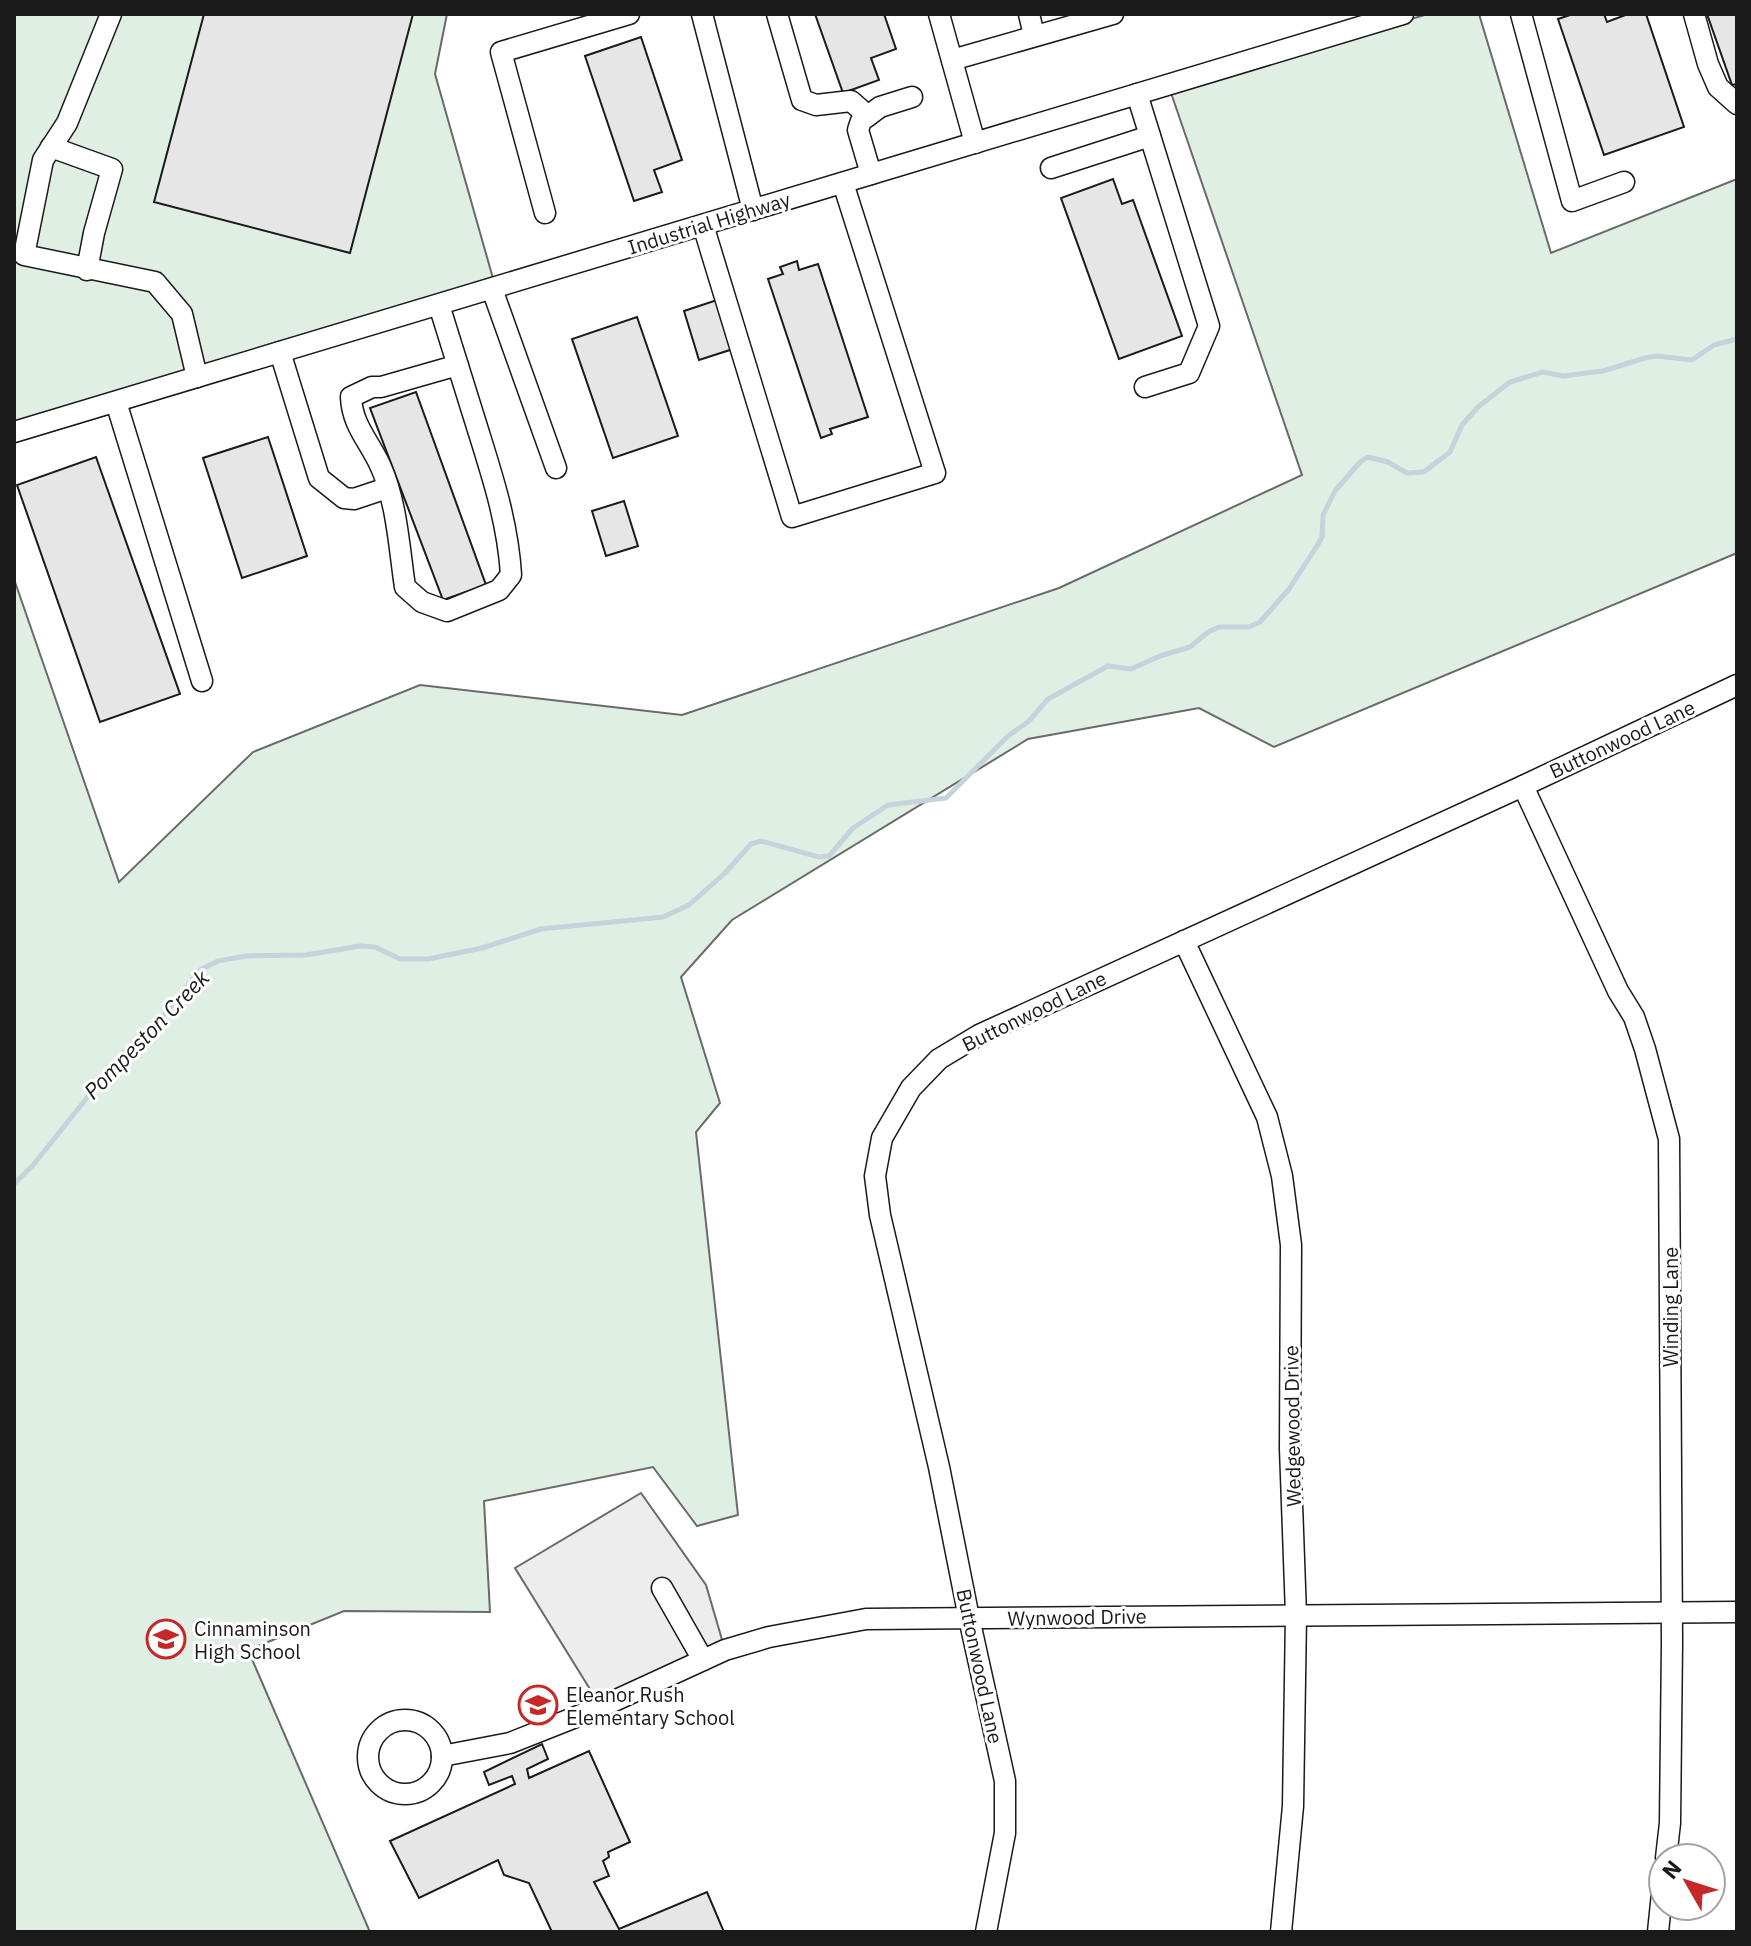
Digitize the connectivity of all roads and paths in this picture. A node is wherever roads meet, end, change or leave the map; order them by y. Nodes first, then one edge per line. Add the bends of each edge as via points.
1 (111, 14) edge
2 (629, 14) edge
3 (702, 14) edge
4 (777, 14) edge
5 (939, 14) edge
6 (1029, 14) edge
7 (1113, 14) edge
8 (1403, 14) edge
9 (1521, 14) edge
10 (1694, 14) edge
11 (1034, 35) junction
12 (952, 60) junction
13 (1137, 94) junction
14 (912, 97) dead end
15 (1737, 104) edge
16 (868, 116) junction
17 (1150, 136) junction
18 (975, 143) junction
19 (51, 147) junction
20 (1051, 168) dead end
21 (871, 174) junction
22 (1624, 182) dead end
23 (843, 183) junction
24 (753, 210) junction
25 (545, 213) dead end
26 (703, 225) junction
27 (87, 270) junction
28 (492, 289) junction
29 (439, 305) junction
30 (280, 352) junction
31 (458, 365) junction
32 (197, 377) junction
33 (1145, 387) dead end
34 (116, 402) junction
35 (14, 432) edge
36 (556, 468) dead end
37 (387, 488) junction
38 (202, 681) dead end
39 (1737, 685) edge
40 (1523, 786) junction
41 (1184, 941) junction
42 (662, 1588) dead end
43 (1671, 1612) junction
44 (1737, 1612) edge
45 (1296, 1615) junction
46 (969, 1618) junction
47 (703, 1660) junction
48 (442, 1756) dead end
49 (1668, 1842) edge
50 (986, 1932) edge
51 (1281, 1932) edge

1 - 19 street via 67,123
2 - 25 street via 501,52
3 - 24 street
4 - 16 street via 802,100 816,105 851,101
5 - 12 street
6 - 11 street
7 - 11 street
8 - 13 street, Industrial Highway
9 - 22 street via 1572,201
10 - 15 street via 1718,87
11 - 12 street
12 - 18 street
13 - 17 street
13 - 18 street, Industrial Highway
14 - 16 street
16 - 21 street via 858,130
17 - 20 street
17 - 33 street via 1209,326 1189,373
18 - 21 street, Industrial Highway
19 - 27 street via 112,169
19 - 27 street via 43,160 24,255
21 - 23 street, Industrial Highway
23 - 24 street, Industrial Highway
23 - 26 street via 935,473 792,517
24 - 26 street, Industrial Highway
26 - 28 street, Industrial Highway
27 - 32 street via 155,282 182,314
28 - 29 street, Industrial Highway
28 - 36 street
29 - 30 street, Industrial Highway
29 - 31 street
30 - 32 street, Industrial Highway
30 - 37 street via 319,478 344,498
31 - 37 street via 351,397 357,427
31 - 37 street via 509,547 511,575 499,590 447,611 422,602 405,587
32 - 34 street, Industrial Highway
34 - 35 street, Industrial Highway
34 - 38 street
39 - 40 street, Buttonwood Lane
40 - 41 street, Buttonwood Lane
40 - 43 street, Winding Lane via 1634,1017 1669,1139
41 - 45 street, Wedgewood Drive via 1267,1117 1282,1176 1291,1245
41 - 46 street, Buttonwood Lane via 979,1035 939,1059 911,1088 882,1138 875,1176 880,1215
42 - 47 street
43 - 44 street, Wynwood Drive
43 - 45 street, Wynwood Drive
43 - 49 street, Winding Lane
45 - 46 street, Wynwood Drive
45 - 51 street, Wedgewood Drive via 1293,1806
46 - 47 street, Wynwood Drive via 866,1619 769,1637
46 - 50 street, Buttonwood Lane via 1005,1781 1005,1833
47 - 48 street, Wynwood Drive via 510,1743

